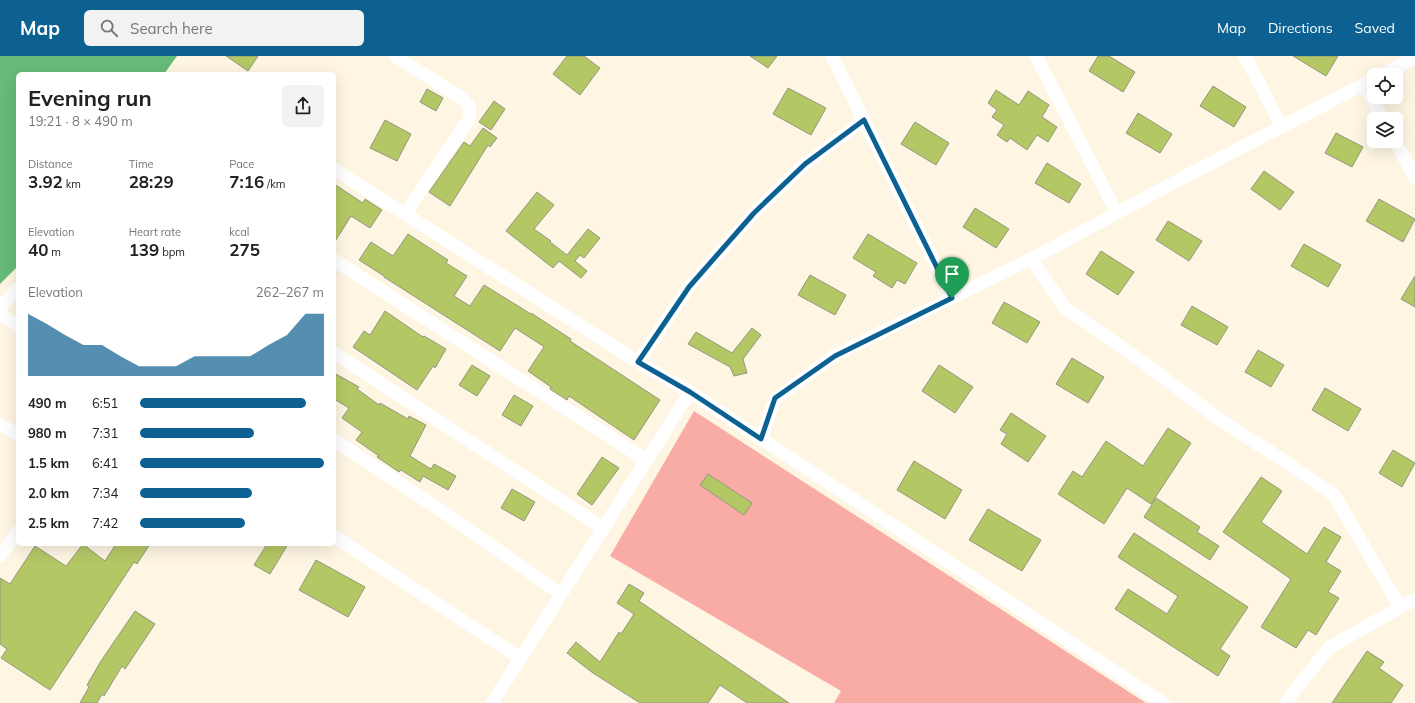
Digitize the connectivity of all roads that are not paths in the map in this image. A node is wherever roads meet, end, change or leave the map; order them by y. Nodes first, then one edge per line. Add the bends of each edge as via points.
1 (395, 56) edge
2 (832, 56) edge
3 (1036, 56) edge
4 (1245, 56) edge
5 (1415, 57) edge
6 (1395, 68) edge
7 (1367, 83) edge
8 (864, 120) junction
9 (1282, 126) junction
10 (1399, 148) edge
11 (336, 169) edge
12 (1415, 178) edge
13 (1117, 213) junction
14 (406, 214) junction
15 (1031, 258) junction
16 (336, 261) edge
17 (16, 290) edge
18 (952, 298) junction
19 (0, 307) edge
20 (0, 314) edge
21 (16, 325) edge
22 (336, 354) edge
23 (638, 362) junction
24 (690, 392) junction
25 (0, 424) edge
26 (16, 434) edge
27 (761, 439) junction
28 (336, 441) edge
29 (646, 460) junction
30 (603, 528) junction
31 (16, 534) edge
32 (336, 537) edge
33 (0, 556) edge
34 (561, 594) junction
35 (1415, 599) edge
36 (1400, 607) junction
37 (520, 658) junction
38 (492, 703) edge
39 (1163, 703) edge
40 (1286, 703) edge

1 - 14 street via 463,99 470,108 469,119
2 - 8 street
3 - 13 street
4 - 9 street
5 - 6 street
7 - 9 street
8 - 18 street
8 - 23 street via 805,164 754,213 689,287
9 - 13 street
10 - 12 street
11 - 14 street
13 - 15 street
14 - 23 street
15 - 18 street
15 - 36 street via 1065,308 1222,421 1334,495
16 - 29 street
17 - 19 street
18 - 27 street via 835,356 775,398
20 - 21 street
22 - 30 street
23 - 24 street
24 - 27 street
24 - 29 street
25 - 26 street
27 - 39 street
28 - 34 street
29 - 30 street
30 - 34 street
31 - 33 street
32 - 37 street
34 - 37 street
35 - 36 street
36 - 40 street via 1330,647
37 - 38 street

